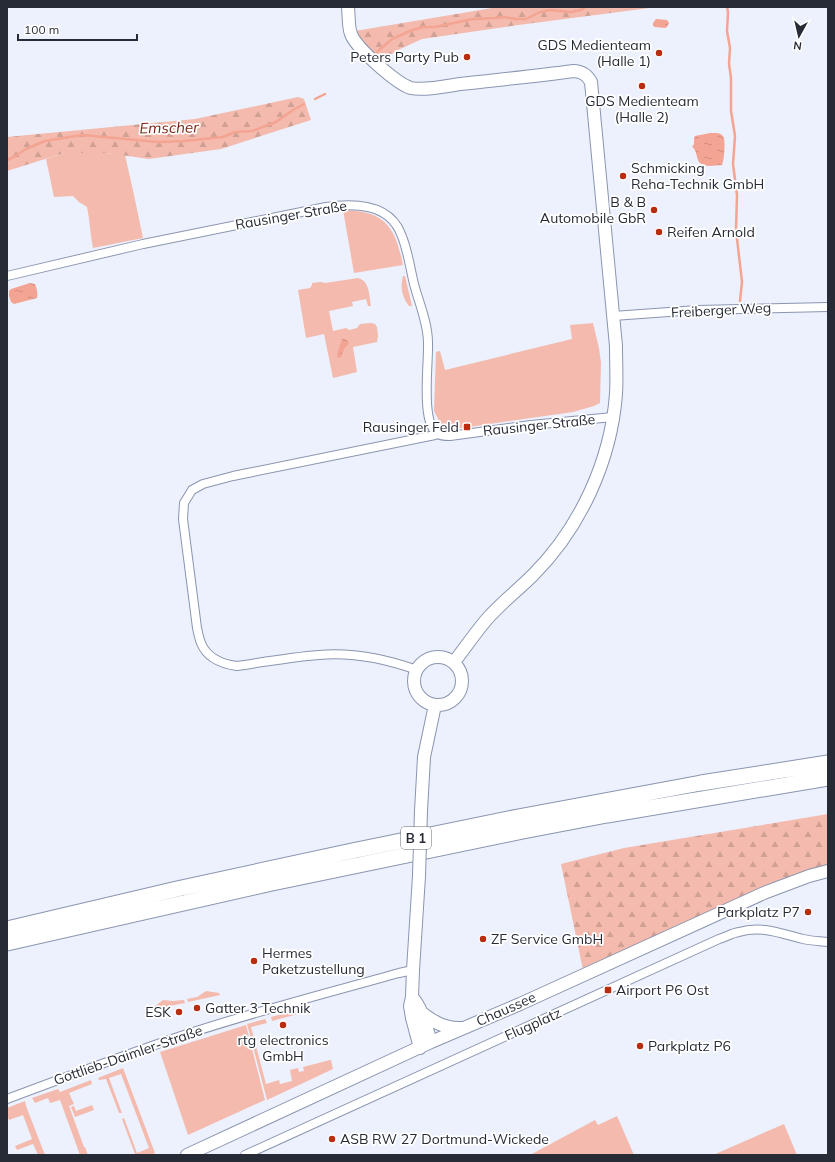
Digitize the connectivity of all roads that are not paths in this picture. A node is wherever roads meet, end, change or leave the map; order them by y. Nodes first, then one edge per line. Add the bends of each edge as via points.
1 (348, 7) edge
2 (7, 276) edge
3 (828, 307) edge
4 (613, 316) junction
5 (613, 417) junction
6 (437, 434) junction
7 (454, 662) junction
8 (417, 670) junction
9 (435, 705) junction
10 (828, 763) edge
11 (828, 778) edge
12 (828, 871) edge
13 (7, 929) edge
14 (828, 942) edge
15 (7, 943) edge
16 (413, 970) junction
17 (412, 997) junction
18 (422, 1013) junction
19 (463, 1028) junction
20 (431, 1042) junction
21 (420, 1048) junction
22 (7, 1099) edge
23 (186, 1155) edge
24 (245, 1155) edge

1 - 4 street via 351,35 355,41 399,82 412,88 574,71 587,76 591,82
2 - 6 street, Rausinger Straße via 143,244 326,206 364,205 373,208 394,222 407,251 428,336 427,412
3 - 4 street, Freiberger Weg via 697,310
4 - 5 street via 617,374
5 - 6 street, Rausinger Straße via 450,436
5 - 7 street via 602,462 573,525 549,557 488,619
6 - 8 street via 203,484 192,490 184,503 183,520 197,628 201,644 213,658 237,666 338,654 368,657
7 - 8 street via 436,657 422,663
7 - 9 street via 462,676 461,691 450,702
8 - 9 street via 414,677 417,692 421,698
9 - 16 street, bridge via 424,758
10 - 13 highway, B 1 via 701,783 503,820 192,885
11 - 15 highway, B 1 via 523,831 272,883
12 - 19 street, Chaussee via 764,893
14 - 24 street, Flugplatz via 802,939 770,930 740,931
16 - 17 street
16 - 22 street, Gottlieb-Daimler-Straße via 176,1038
17 - 18 street
17 - 21 street via 410,1006
18 - 19 street via 442,1025 455,1029
18 - 20 street
19 - 20 street, Chaussee
20 - 21 street, Chaussee
21 - 23 street, Chaussee

